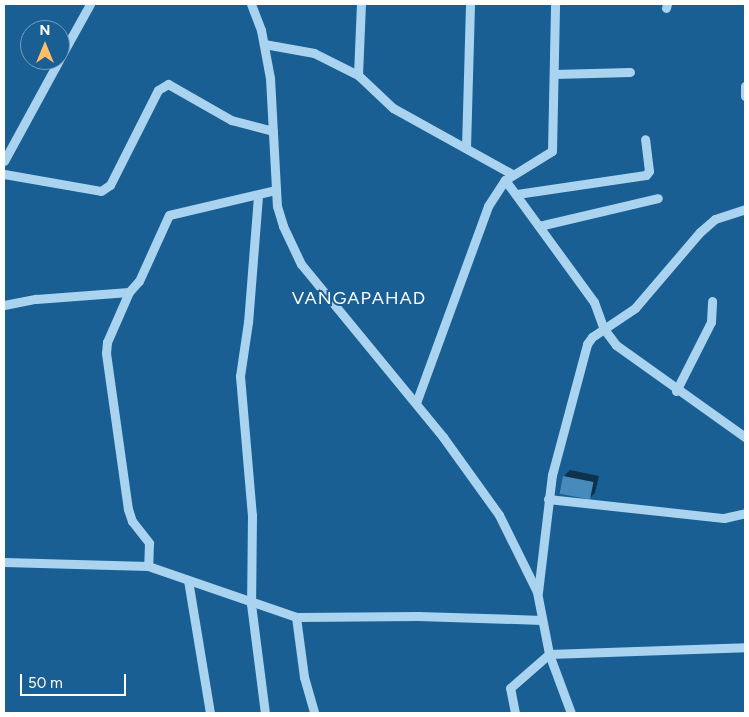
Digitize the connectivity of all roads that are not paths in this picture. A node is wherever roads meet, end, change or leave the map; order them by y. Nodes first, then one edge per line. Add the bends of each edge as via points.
1 (90, 4) edge
2 (251, 4) edge
3 (361, 4) edge
4 (470, 4) edge
5 (555, 4) edge
6 (70, 39) edge
7 (264, 44) junction
8 (53, 70) edge
9 (630, 72) dead end
10 (554, 74) junction
11 (358, 75) junction
12 (745, 86) edge
13 (745, 96) edge
14 (273, 130) junction
15 (645, 140) dead end
16 (466, 148) junction
17 (4, 161) edge
18 (4, 174) edge
19 (508, 177) junction
20 (276, 190) junction
21 (517, 194) junction
22 (258, 196) junction
23 (658, 198) dead end
24 (745, 209) edge
25 (539, 226) junction
26 (129, 292) junction
27 (712, 301) dead end
28 (4, 305) edge
29 (604, 329) junction
30 (676, 391) junction
31 (416, 403) junction
32 (745, 437) edge
33 (548, 499) junction
34 (745, 513) edge
35 (4, 562) edge
36 (148, 566) junction
37 (188, 580) junction
38 (538, 592) junction
39 (251, 604) junction
40 (296, 617) junction
41 (542, 620) junction
42 (745, 647) edge
43 (549, 654) junction
44 (210, 713) edge
45 (265, 713) edge
46 (314, 713) edge
47 (515, 713) edge
48 (571, 713) edge

1 - 6 street
2 - 7 street
3 - 11 street
4 - 16 street
5 - 10 street
7 - 11 street via 314,53
7 - 14 street
8 - 17 street
9 - 10 street
10 - 19 street via 552,151
11 - 16 street via 393,108
12 - 13 street
14 - 18 street via 232,120 168,84 158,90 110,185 101,191
14 - 20 street
15 - 21 street via 649,171 646,175
16 - 19 street
19 - 21 street
19 - 31 street via 488,206
20 - 22 street
20 - 31 street via 282,226 301,264
21 - 25 street
22 - 26 street via 169,215 139,281
22 - 39 street via 240,376 252,515
23 - 25 street
24 - 29 street via 715,219 635,308
25 - 29 street via 594,302
26 - 28 street via 36,299
26 - 36 street via 107,342 106,353 128,510 148,543
27 - 30 street via 711,322
29 - 30 street via 616,345
29 - 33 street via 587,344 567,412
30 - 32 street
31 - 38 street via 499,515
33 - 34 street via 724,518
33 - 38 street
35 - 36 street
36 - 37 street
37 - 39 street
37 - 44 street
38 - 41 street
39 - 40 street
39 - 45 street
40 - 41 street
40 - 46 street via 304,677
41 - 43 street
42 - 43 street
43 - 47 street via 510,688
43 - 48 street

